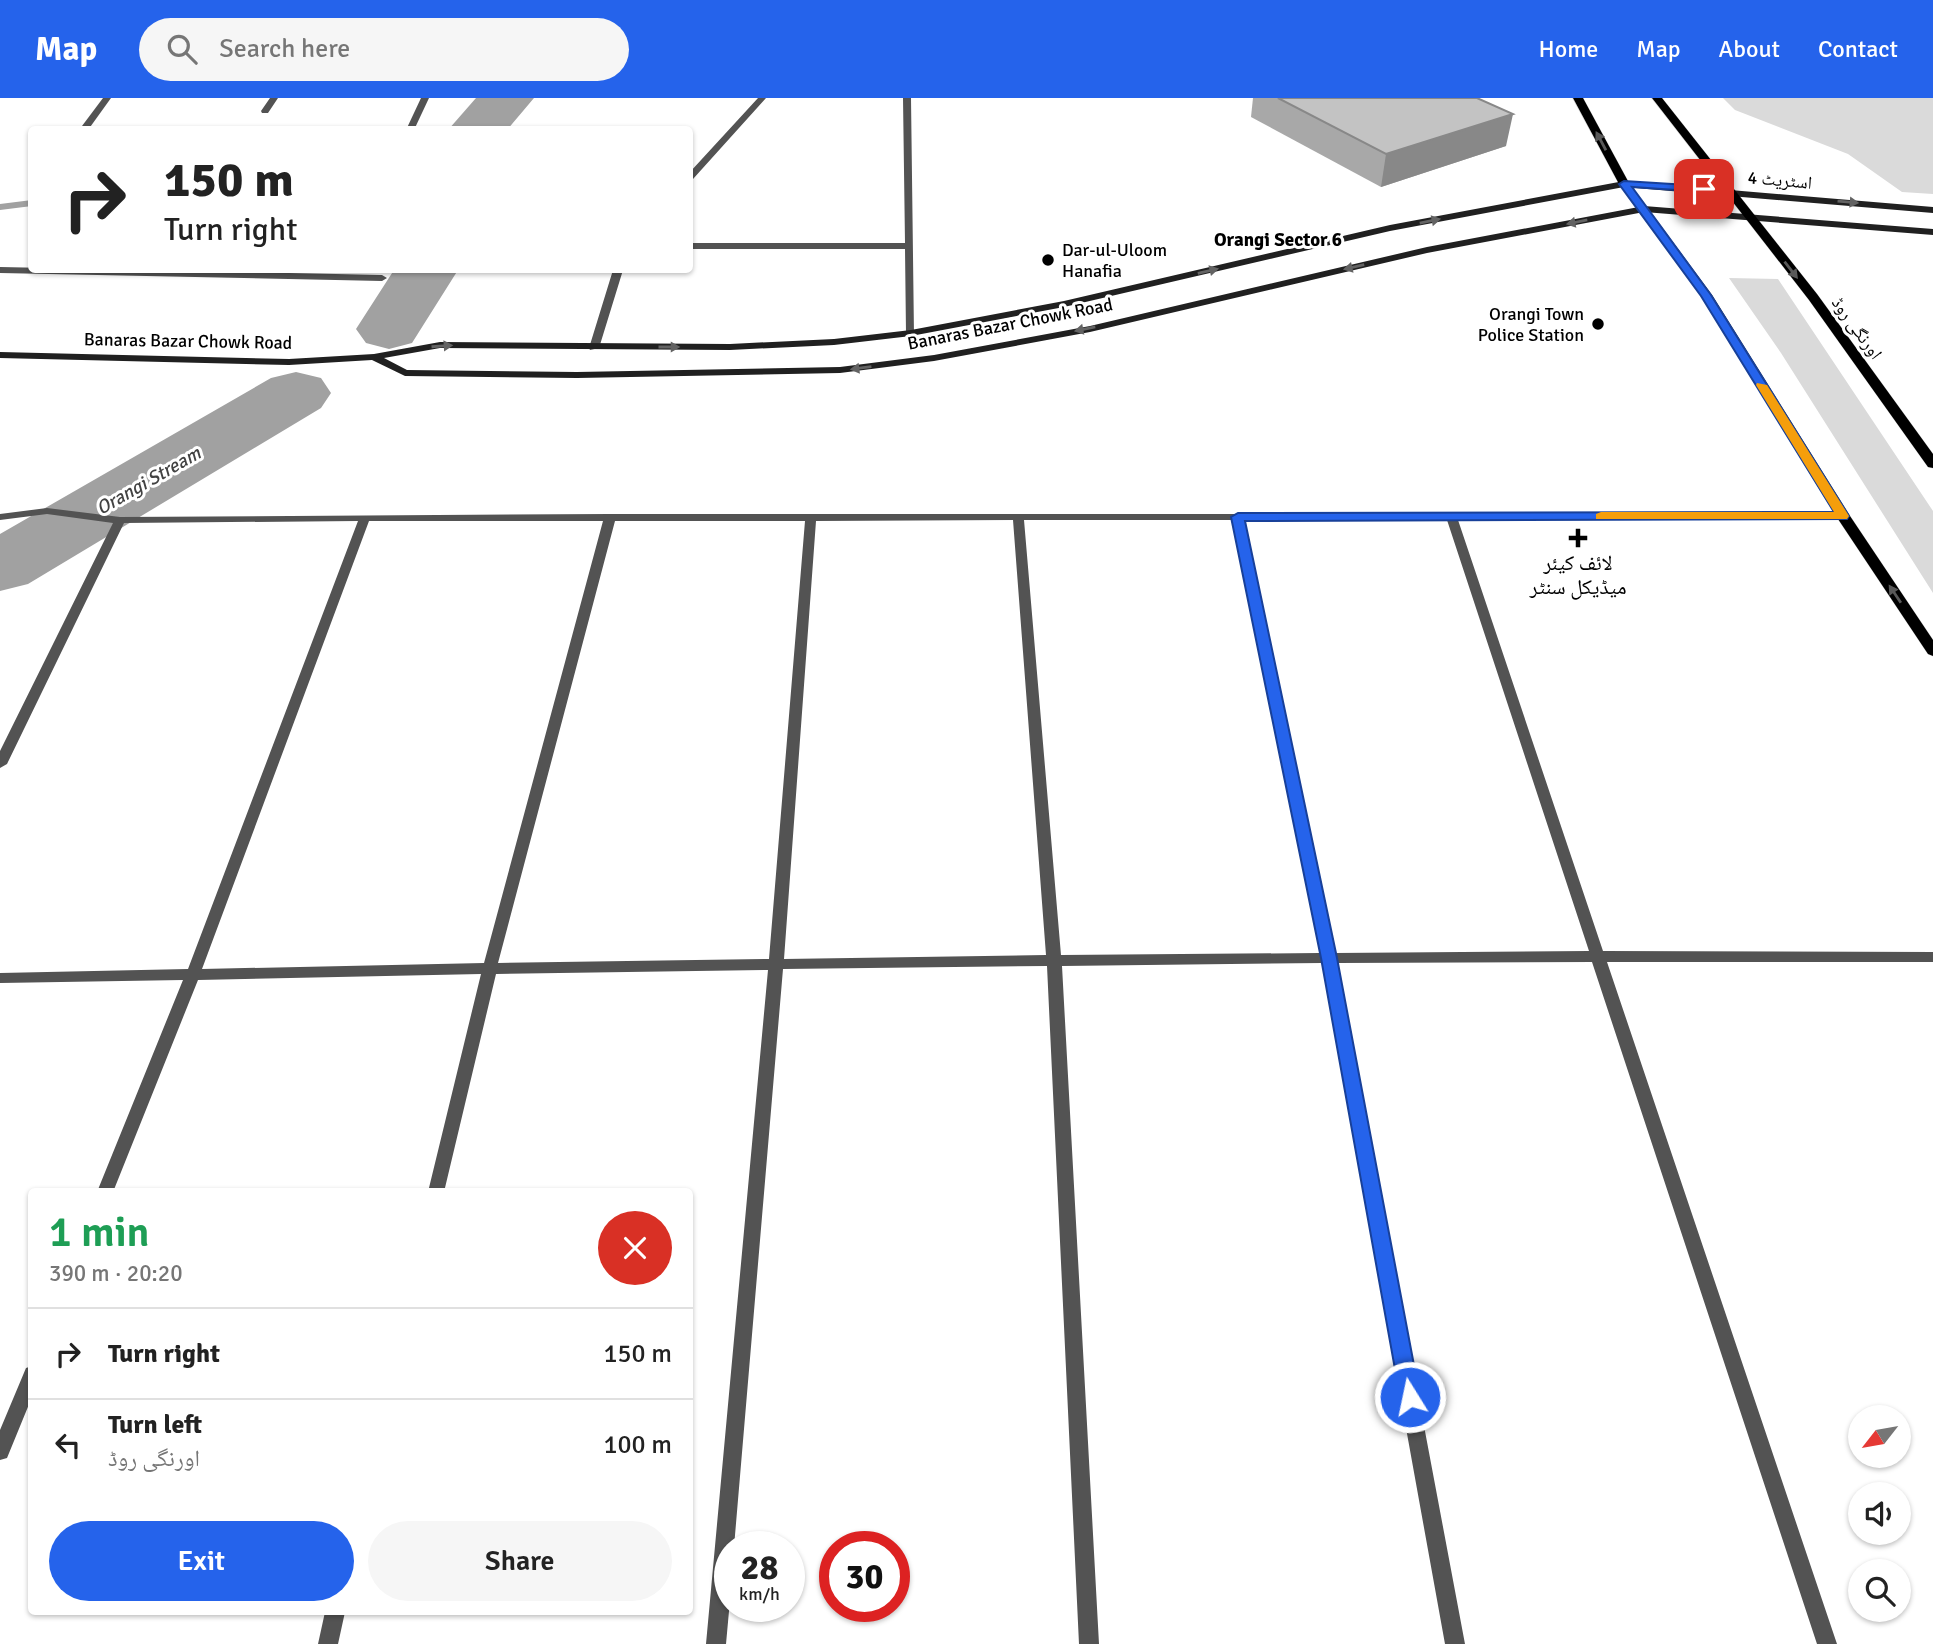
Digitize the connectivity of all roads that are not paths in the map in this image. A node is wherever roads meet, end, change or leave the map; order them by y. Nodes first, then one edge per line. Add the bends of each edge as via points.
1 (107, 98) edge
2 (274, 98) edge
3 (425, 98) edge
4 (762, 98) edge
5 (907, 98) edge
6 (1578, 98) edge
7 (1657, 98) edge
8 (265, 111) dead end
9 (86, 126) edge
10 (412, 126) edge
11 (693, 174) edge
12 (1624, 184) junction
13 (1731, 191) junction
14 (1644, 209) junction
15 (1933, 211) edge
16 (1748, 216) junction
17 (1933, 232) edge
18 (693, 246) edge
19 (910, 246) junction
20 (0, 270) edge
21 (28, 271) edge
22 (143, 273) edge
23 (617, 273) edge
24 (382, 278) dead end
25 (911, 333) junction
26 (594, 348) junction
27 (0, 355) edge
28 (374, 357) junction
29 (1933, 464) edge
30 (1451, 516) junction
31 (1843, 516) junction
32 (3, 517) edge
33 (610, 517) junction
34 (811, 517) junction
35 (1018, 517) junction
36 (1238, 517) junction
37 (365, 518) junction
38 (120, 520) junction
39 (1933, 651) edge
40 (0, 764) edge
41 (1598, 955) junction
42 (1933, 957) edge
43 (1329, 958) junction
44 (1054, 961) junction
45 (776, 964) junction
46 (490, 967) junction
47 (193, 974) junction
48 (0, 978) edge
49 (107, 1188) edge
50 (437, 1188) edge
51 (28, 1384) edge
52 (0, 1452) edge
53 (334, 1615) edge
54 (328, 1644) edge
55 (716, 1644) edge
56 (1089, 1644) edge
57 (1455, 1644) edge
58 (1827, 1644) edge

1 - 9 street
2 - 8 street
3 - 10 street
4 - 11 street
5 - 19 street
12 -> 6 main road
7 - 13 main road, اورنگی روڈ
12 - 13 main road, اسٹریٹ 4
12 - 14 main road
25 -> 12 main road, Banaras Bazar Chowk Road via 1064,304 1390,228
13 -> 15 main road, اسٹریٹ 4
13 - 16 main road, اورنگی روڈ
14 - 16 main road, اسٹریٹ 4
14 -> 28 main road, Banaras Bazar Chowk Road via 1427,250 1077,331 840,370 405,373
14 - 31 main road via 1706,295
16 - 17 main road, اسٹریٹ 4
16 -> 29 main road, اورنگی روڈ via 1813,297
18 - 19 street
19 - 25 street
20 - 21 street
22 - 24 street
23 - 26 street
26 -> 25 main road, Banaras Bazar Chowk Road via 730,347
28 -> 26 main road, Banaras Bazar Chowk Road via 440,345
27 - 28 main road, Banaras Bazar Chowk Road via 289,362
30 - 31 street
30 - 36 street
30 - 41 street
39 -> 31 main road
32 - 38 street via 47,511
33 - 34 street
33 - 37 street
33 - 46 street
34 - 35 street
34 - 45 street
35 - 36 street
35 - 44 street
36 - 43 street
37 - 38 street
37 - 47 street
38 - 40 street
41 - 42 street
41 - 43 street
41 - 58 street
43 - 44 street
43 - 57 street
44 - 45 street
44 - 56 street
45 - 46 street
45 - 55 street
46 - 47 street
46 - 50 street
47 - 48 street
47 - 49 street
51 - 52 street
53 - 54 street

